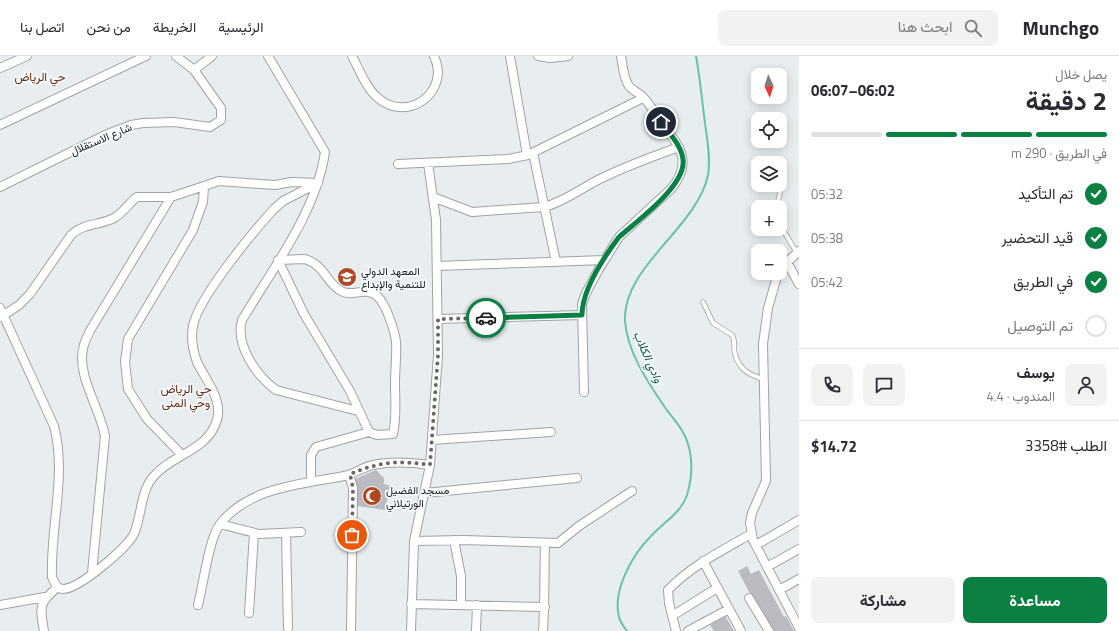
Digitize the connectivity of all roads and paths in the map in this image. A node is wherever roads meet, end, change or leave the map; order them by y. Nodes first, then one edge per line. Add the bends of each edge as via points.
1 (27, 56) edge
2 (146, 56) edge
3 (176, 56) edge
4 (212, 56) edge
5 (268, 56) edge
6 (352, 56) edge
7 (434, 56) edge
8 (510, 56) edge
9 (538, 56) edge
10 (568, 56) edge
11 (621, 56) edge
12 (0, 68) edge
13 (194, 70) junction
14 (643, 98) junction
15 (0, 125) edge
16 (679, 147) junction
17 (530, 154) junction
18 (428, 163) junction
19 (398, 164) dead end
20 (318, 183) junction
21 (204, 186) junction
22 (0, 187) edge
23 (780, 192) dead end
24 (171, 197) junction
25 (433, 197) junction
26 (778, 200) edge
27 (544, 207) junction
28 (787, 236) edge
29 (798, 252) edge
30 (278, 260) junction
31 (604, 260) junction
32 (556, 262) junction
33 (787, 262) joint
34 (437, 266) junction
35 (776, 280) edge
36 (799, 284) edge
37 (703, 302) dead end
38 (1, 313) edge
39 (582, 315) junction
40 (438, 319) junction
41 (764, 379) junction
42 (584, 392) dead end
43 (358, 411) junction
44 (369, 432) junction
45 (551, 432) dead end
46 (432, 440) junction
47 (182, 455) junction
48 (430, 465) junction
49 (350, 474) junction
50 (577, 478) dead end
51 (311, 482) junction
52 (632, 491) dead end
53 (425, 493) junction
54 (799, 520) edge
55 (220, 524) junction
56 (301, 532) dead end
57 (254, 533) junction
58 (286, 533) junction
59 (751, 534) junction
60 (454, 540) junction
61 (414, 541) junction
62 (545, 543) junction
63 (756, 545) junction
64 (799, 549) edge
65 (703, 561) junction
66 (767, 567) junction
67 (92, 573) junction
68 (799, 579) edge
69 (58, 587) junction
70 (717, 588) junction
71 (779, 590) junction
72 (45, 597) junction
73 (749, 598) dead end
74 (411, 604) junction
75 (0, 605) edge
76 (198, 605) dead end
77 (462, 605) junction
78 (477, 605) junction
79 (545, 607) junction
80 (729, 609) junction
81 (249, 612) dead end
82 (672, 616) junction
83 (705, 623) junction
84 (288, 628) dead end
85 (799, 628) edge
86 (44, 631) edge
87 (351, 631) edge
88 (412, 631) edge
89 (476, 631) edge
90 (543, 631) edge
91 (676, 631) edge
92 (688, 631) edge
93 (709, 631) edge
94 (741, 631) edge
95 (769, 631) edge

1 - 12 street
2 - 15 street
3 - 13 street, شارع الاستقلال
4 - 13 street
5 - 20 street via 325,152
6 - 7 street via 377,98 392,106 408,108 423,101 434,90 438,70
8 - 17 street
9 - 10 street
11 - 14 street via 629,87
13 - 22 street, شارع الاستقلال via 221,108 221,120 216,125 210,127 159,122 131,125 105,135
14 - 16 street
14 - 17 street
16 - 27 street via 630,165
16 - 31 street via 683,167 678,181 619,237
17 - 18 street via 508,159
17 - 27 street
18 - 19 street
18 - 25 street
20 - 21 street via 292,182 275,185 219,181
20 - 30 street via 307,212
20 - 47 street via 274,209 209,291 197,314 193,326 193,348 218,402 218,419 208,438
21 - 24 street
21 - 47 street via 203,202 193,230 128,339 125,362 128,389 147,419
23 - 26 lane
24 - 38 street via 137,197 116,217 77,230 30,294 16,308
24 - 67 street via 95,322 82,349 82,369 102,421 104,436
25 - 27 street via 472,212
25 - 34 street
27 - 32 street
28 - 29 lane
29 - 33 street
30 - 43 street via 313,333 341,376
30 - 43 street via 242,320 240,340 248,357 276,390
30 - 44 street via 305,259 314,262 323,269 339,290 346,293 370,291 379,297 396,342 396,421 393,434 377,435
31 - 32 street
31 - 39 street via 586,293
32 - 34 street
33 - 36 street
34 - 40 street
35 - 41 street via 765,326
37 - 41 lane via 713,323 732,335 735,355 744,369 748,374
38 - 69 street via 54,426 57,440 59,466 52,577
39 - 40 street
39 - 42 street
40 - 46 street
41 - 59 street via 766,481 752,513
43 - 44 street
44 - 51 street via 316,447 311,455
45 - 46 street
46 - 48 street
47 - 67 street via 162,468 147,485 138,523 129,542
48 - 49 street via 406,461 372,465
48 - 53 street
49 - 51 street
49 - 87 street via 353,488
50 - 53 street
51 - 55 street via 276,489 242,503
52 - 62 street via 558,543
53 - 61 street
54 - 63 street
55 - 57 street
55 - 76 street via 214,538
56 - 58 street
57 - 58 street
57 - 81 street
58 - 84 street
59 - 63 street
59 - 65 street
60 - 61 street
60 - 62 street
60 - 77 street via 461,576
61 - 74 street
62 - 79 street
63 - 66 street
64 - 66 street
65 - 70 street
65 - 82 street via 668,590
66 - 71 street
67 - 69 street via 71,587
68 - 71 street
69 - 72 street
70 - 80 street
70 - 82 street
71 - 85 street
72 - 75 street
72 - 86 street via 42,614
73 - 95 street
74 - 77 street
74 - 88 street
77 - 78 street
78 - 79 street
78 - 89 street
79 - 90 street
80 - 83 street
80 - 94 street
82 - 91 street
83 - 92 street
83 - 93 street

